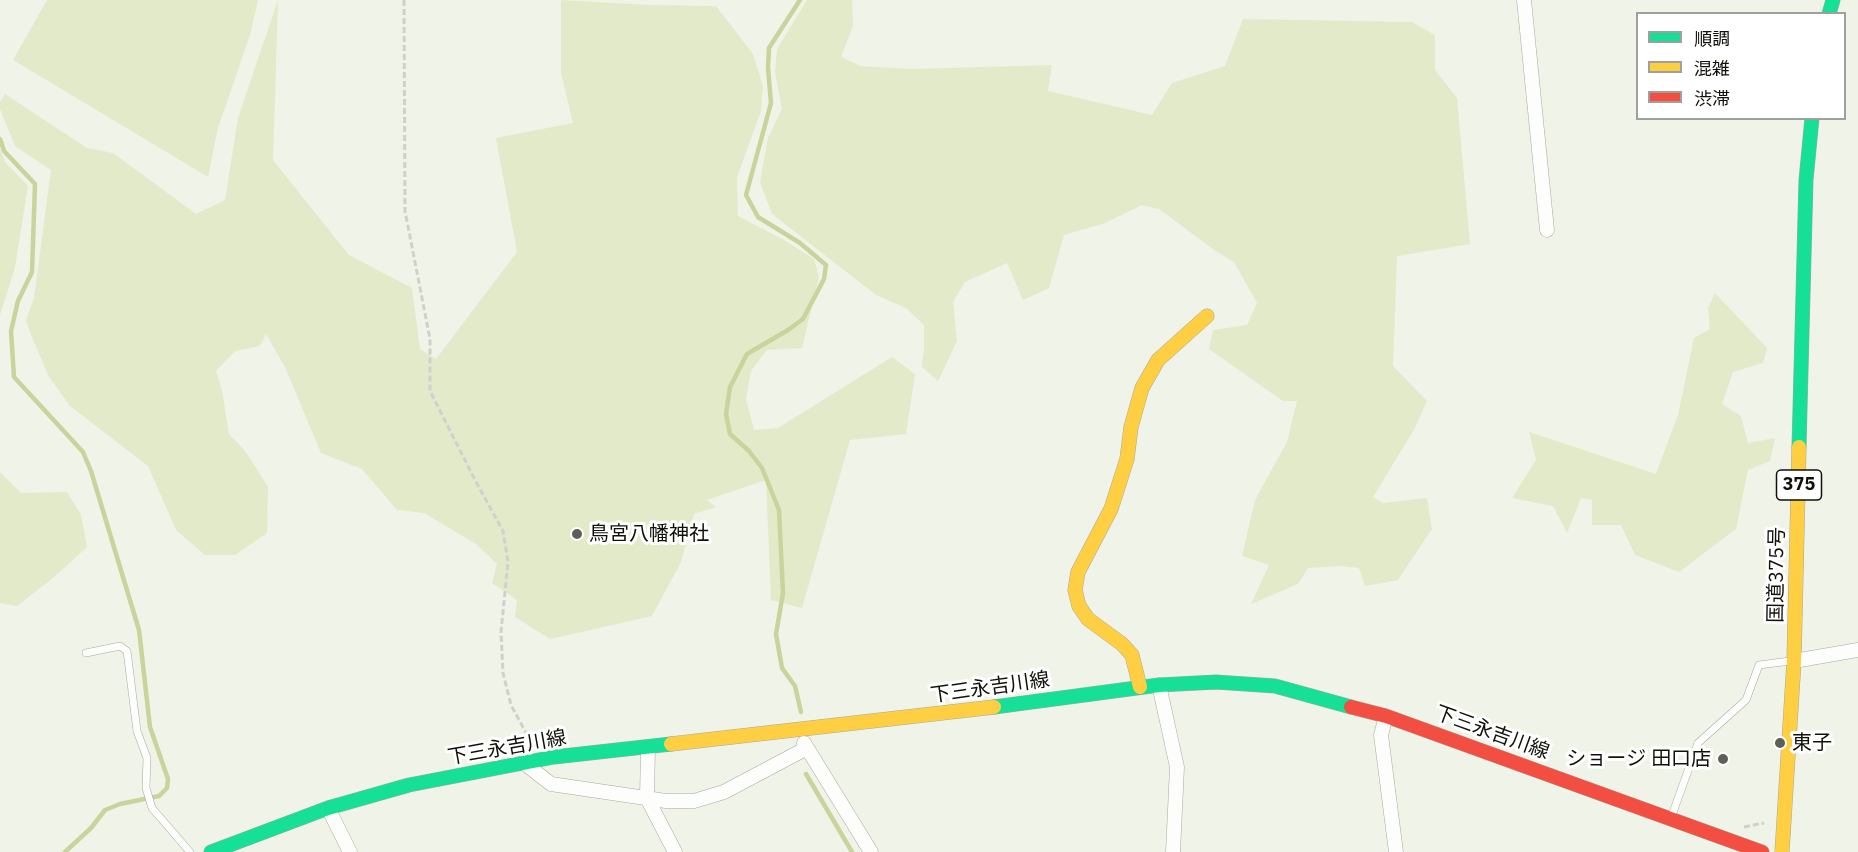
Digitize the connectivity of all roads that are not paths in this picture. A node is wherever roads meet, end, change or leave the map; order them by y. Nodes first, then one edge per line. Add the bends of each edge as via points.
1 (1524, 0) edge
2 (1812, 120) edge
3 (1547, 230) dead end
4 (1207, 316) dead end
5 (1858, 651) edge
6 (86, 653) dead end
7 (1794, 661) junction
8 (1159, 685) junction
9 (1140, 687) junction
10 (1386, 716) junction
11 (798, 730) junction
12 (648, 747) junction
13 (807, 748) junction
14 (524, 764) junction
15 (647, 798) junction
16 (328, 808) junction
17 (1671, 818) junction
18 (190, 852) edge
19 (211, 852) edge
20 (350, 852) edge
21 (675, 852) edge
22 (871, 852) edge
23 (1173, 852) edge
24 (1396, 852) edge
25 (1762, 852) edge
26 (1782, 852) edge

1 - 3 street
2 - 7 main road, 国道375号 / 375 via 1806,180
4 - 9 main road via 1158,360 1142,388 1127,459 1111,509 1078,572 1075,590 1079,606 1088,620 1132,655
5 - 7 street
6 - 18 lane via 120,646 127,651 152,808
7 - 17 lane via 1759,664 1746,700 1698,742
7 - 26 main road, 国道375号 / 375
8 - 9 main road, 下三永吉川線
8 - 10 main road, 下三永吉川線 via 1216,682 1275,686
8 - 23 street via 1177,767
9 - 11 main road, 下三永吉川線
10 - 17 main road, 下三永吉川線
10 - 24 street via 1381,735
11 - 12 main road, 下三永吉川線
11 - 13 street
12 - 14 main road, 下三永吉川線
12 - 15 street
13 - 15 street via 724,792 694,801
13 - 22 street
14 - 15 street via 551,784
14 - 16 main road, 下三永吉川線 via 409,785
15 - 21 street
16 - 19 main road, 下三永吉川線
16 - 20 street
17 - 25 main road, 下三永吉川線

